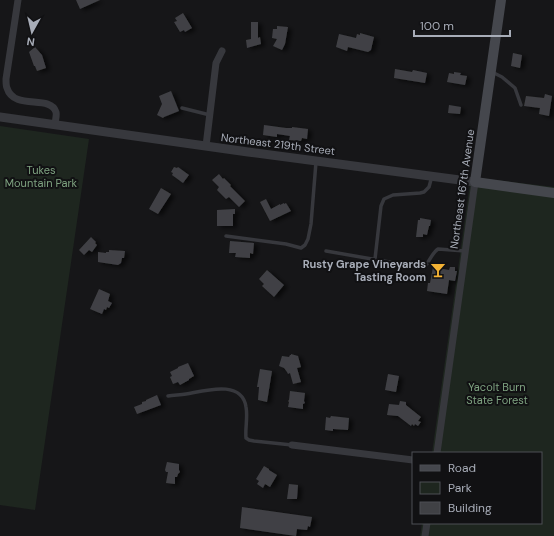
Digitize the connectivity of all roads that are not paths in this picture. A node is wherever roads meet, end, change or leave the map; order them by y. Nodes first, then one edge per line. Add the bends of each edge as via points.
1 (18, 0) edge
2 (501, 0) edge
3 (222, 51) dead end
4 (491, 71) junction
5 (521, 105) dead end
6 (182, 108) dead end
7 (210, 115) junction
8 (0, 117) edge
9 (55, 125) junction
10 (206, 146) junction
11 (316, 161) junction
12 (432, 176) junction
13 (475, 182) junction
14 (554, 193) edge
15 (226, 236) dead end
16 (326, 251) dead end
17 (465, 251) junction
18 (374, 259) junction
19 (168, 396) dead end
20 (292, 445) joint
21 (437, 452) edge
22 (412, 460) edge
23 (427, 524) edge
24 (425, 536) edge

1 - 9 street via 6,79 7,88 17,99 47,104 53,108 56,114
2 - 4 main road, Northeast 167th Avenue
3 - 7 street via 216,63
4 - 5 lane via 515,88
4 - 13 main road, Northeast 167th Avenue
6 - 7 lane
7 - 10 street
8 - 9 street, Northeast 219th Street
9 - 10 street, Northeast 219th Street
10 - 11 street, Northeast 219th Street
11 - 12 street, Northeast 219th Street
11 - 15 lane via 311,224 305,245 301,248
12 - 13 street, Northeast 219th Street
12 - 18 lane via 428,190 420,194 393,195 384,199
13 - 14 main road, Northeast 219th Street
13 - 17 street, Northeast 167th Avenue
16 - 18 lane
17 - 18 lane via 438,249 434,251 424,268
17 - 21 street, Northeast 167th Avenue
19 - 20 lane via 214,389 233,391 239,394 246,406 246,438
20 - 22 street
23 - 24 street

